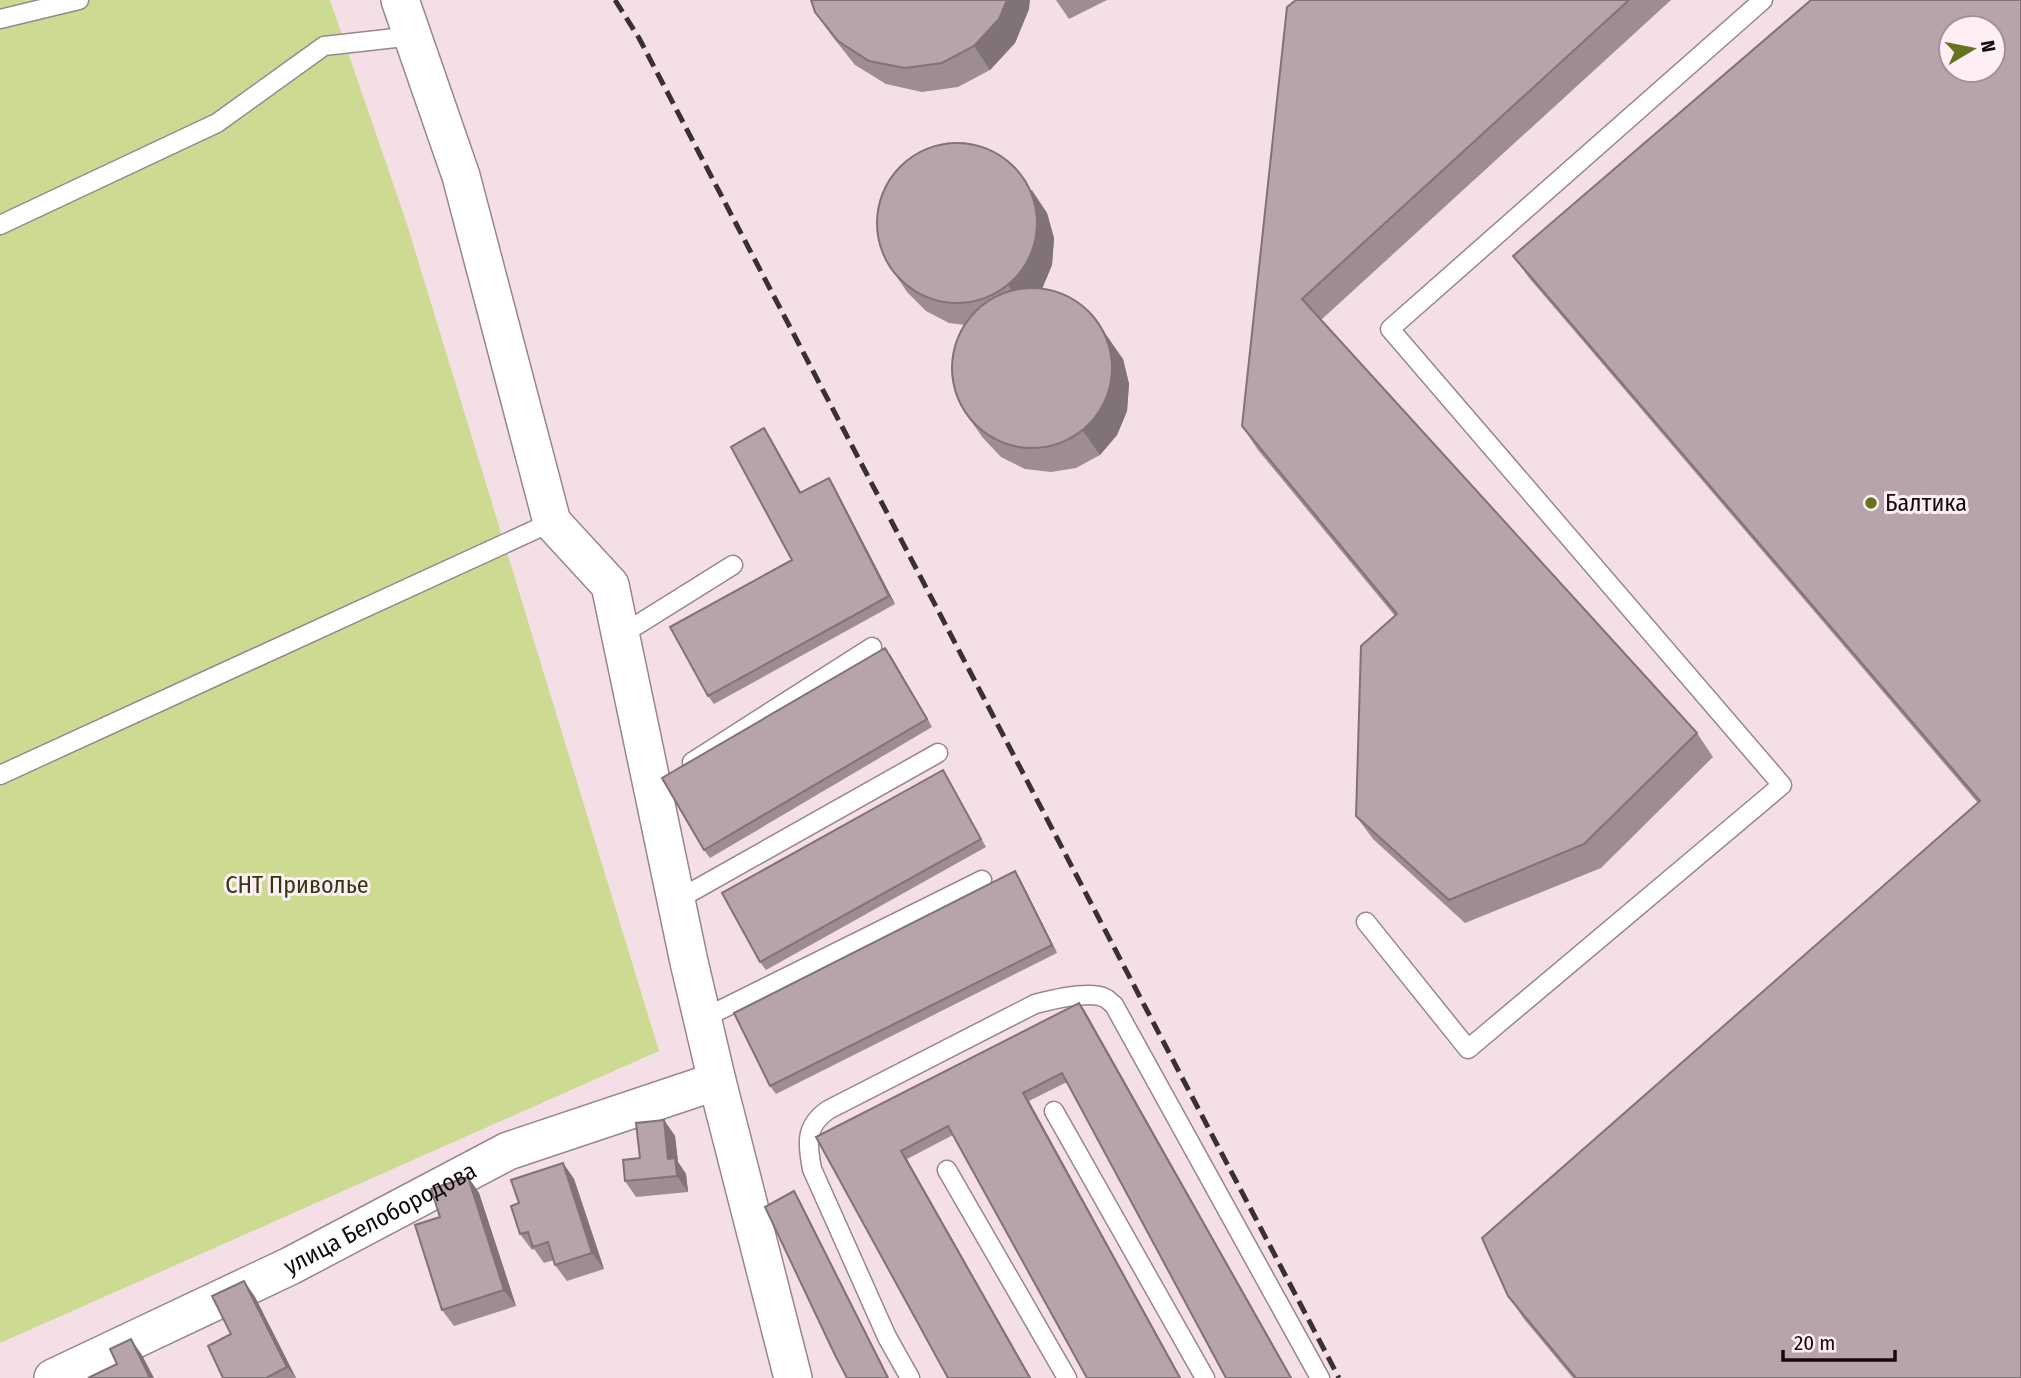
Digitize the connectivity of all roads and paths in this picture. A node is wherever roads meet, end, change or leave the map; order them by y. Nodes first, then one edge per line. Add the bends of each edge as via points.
1 (79, 0) edge
2 (400, 0) edge
3 (1763, 0) edge
4 (0, 19) edge
5 (413, 36) junction
6 (0, 225) edge
7 (552, 522) junction
8 (733, 565) dead end
9 (621, 635) junction
10 (872, 648) dead end
11 (938, 753) dead end
12 (0, 775) edge
13 (665, 779) junction
14 (982, 880) dead end
15 (677, 900) junction
16 (1366, 922) dead end
17 (702, 1020) junction
18 (717, 1081) junction
19 (1054, 1111) dead end
20 (947, 1170) dead end
21 (53, 1378) edge
22 (793, 1378) edge
23 (911, 1378) edge
24 (1067, 1378) edge
25 (1205, 1378) edge
26 (1320, 1378) edge

1 - 4 lane
2 - 5 street
3 - 16 lane via 1390,330 1782,785 1468,1049
5 - 6 lane via 324,46 217,123
5 - 7 street via 461,176
7 - 9 street via 610,585
7 - 12 lane
8 - 9 lane
9 - 13 street
10 - 13 lane
11 - 15 lane
13 - 15 street
14 - 17 lane
15 - 17 street
17 - 18 street
18 - 21 street, улица Белобородова via 508,1151 290,1266
18 - 22 street
19 - 25 lane
20 - 24 lane
23 - 26 lane via 887,1337 812,1169 807,1140 812,1125 828,1110 1035,1004 1095,996 1114,1005

